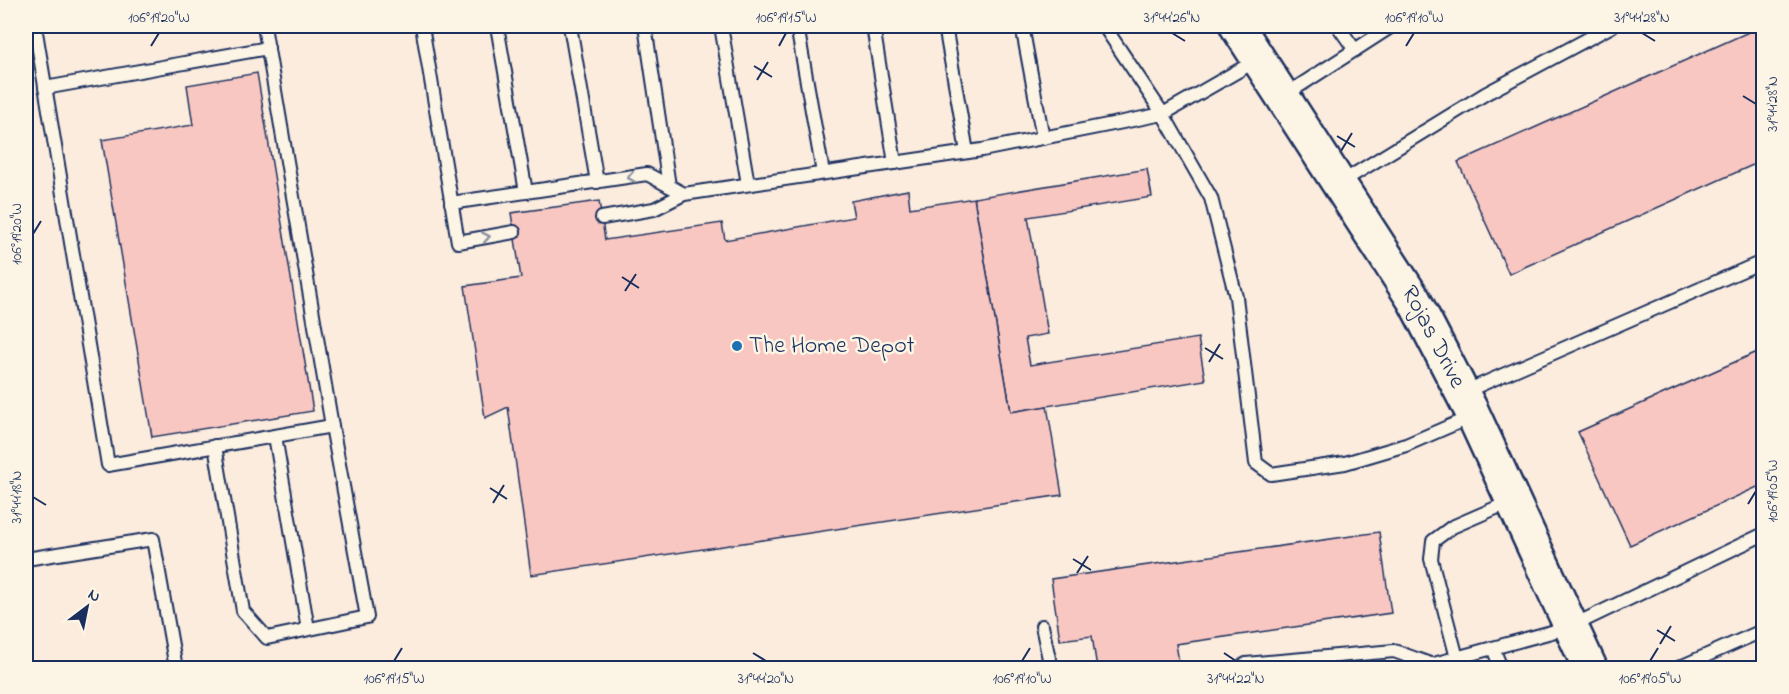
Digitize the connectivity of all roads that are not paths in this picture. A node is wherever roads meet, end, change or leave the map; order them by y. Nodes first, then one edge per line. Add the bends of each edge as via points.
1 (35, 26) edge
2 (264, 26) edge
3 (422, 26) edge
4 (497, 26) edge
5 (570, 26) edge
6 (645, 26) edge
7 (721, 26) edge
8 (797, 26) edge
9 (873, 26) edge
10 (945, 26) edge
11 (1022, 26) edge
12 (1104, 26) edge
13 (1237, 26) edge
14 (1338, 26) edge
15 (1392, 26) edge
16 (1612, 26) edge
17 (268, 48) junction
18 (1354, 50) junction
19 (1258, 59) junction
20 (45, 88) junction
21 (1283, 96) junction
22 (1163, 114) junction
23 (1043, 138) junction
24 (967, 152) junction
25 (896, 163) junction
26 (823, 173) junction
27 (597, 182) junction
28 (748, 184) junction
29 (1339, 184) junction
30 (669, 186) junction
31 (526, 192) junction
32 (684, 194) junction
33 (451, 203) junction
34 (602, 218) dead end
35 (514, 232) dead end
36 (1764, 261) edge
37 (1468, 404) junction
38 (332, 426) junction
39 (275, 436) junction
40 (215, 446) junction
41 (1513, 501) junction
42 (1764, 534) edge
43 (26, 559) edge
44 (1042, 626) dead end
45 (1570, 627) junction
46 (308, 629) junction
47 (1764, 630) edge
48 (1493, 648) junction
49 (1457, 658) junction
50 (1433, 664) junction
51 (176, 669) edge
52 (1051, 669) edge
53 (1239, 669) edge
54 (1419, 669) edge
55 (1501, 669) edge
56 (1590, 669) edge
57 (1678, 669) edge

1 - 20 lane
2 - 17 lane
3 - 33 lane
4 - 31 lane
5 - 27 lane
6 - 30 lane
7 - 28 lane
8 - 26 lane
9 - 25 lane
10 - 24 lane
11 - 23 lane
12 - 22 lane
13 - 19 main road, Rojas Drive
14 - 18 lane
15 - 18 lane
16 - 29 lane via 1485,94
17 - 20 lane
17 - 38 lane
18 - 21 lane
19 - 21 main road, Rojas Drive
19 - 22 lane
20 - 40 lane via 108,465
21 - 29 main road, Rojas Drive
22 - 23 lane
22 - 37 lane via 1211,198 1236,297 1256,463 1271,474 1345,463 1406,445
23 - 24 lane
24 - 25 lane
25 - 26 lane
26 - 28 lane
30 -> 27 lane via 647,174
27 - 31 lane
28 - 32 lane
29 - 37 main road, Rojas Drive via 1414,300
30 - 32 lane
31 - 33 lane
32 - 34 lane via 654,209
33 -> 35 lane via 458,242
36 - 37 lane
37 - 41 main road, Rojas Drive
38 - 39 lane
38 - 46 lane via 367,617
39 - 40 lane
39 - 46 lane
40 - 46 lane via 243,611 267,638
41 - 45 main road, Rojas Drive
41 - 49 lane via 1452,527 1433,541 1431,559
42 - 45 lane
43 - 51 lane via 153,539
44 - 52 lane
45 - 48 lane
45 - 56 main road, Rojas Drive
47 - 57 lane
48 - 49 lane
48 - 55 lane
49 - 50 lane
50 - 53 lane via 1394,651 1246,664
50 - 54 lane

